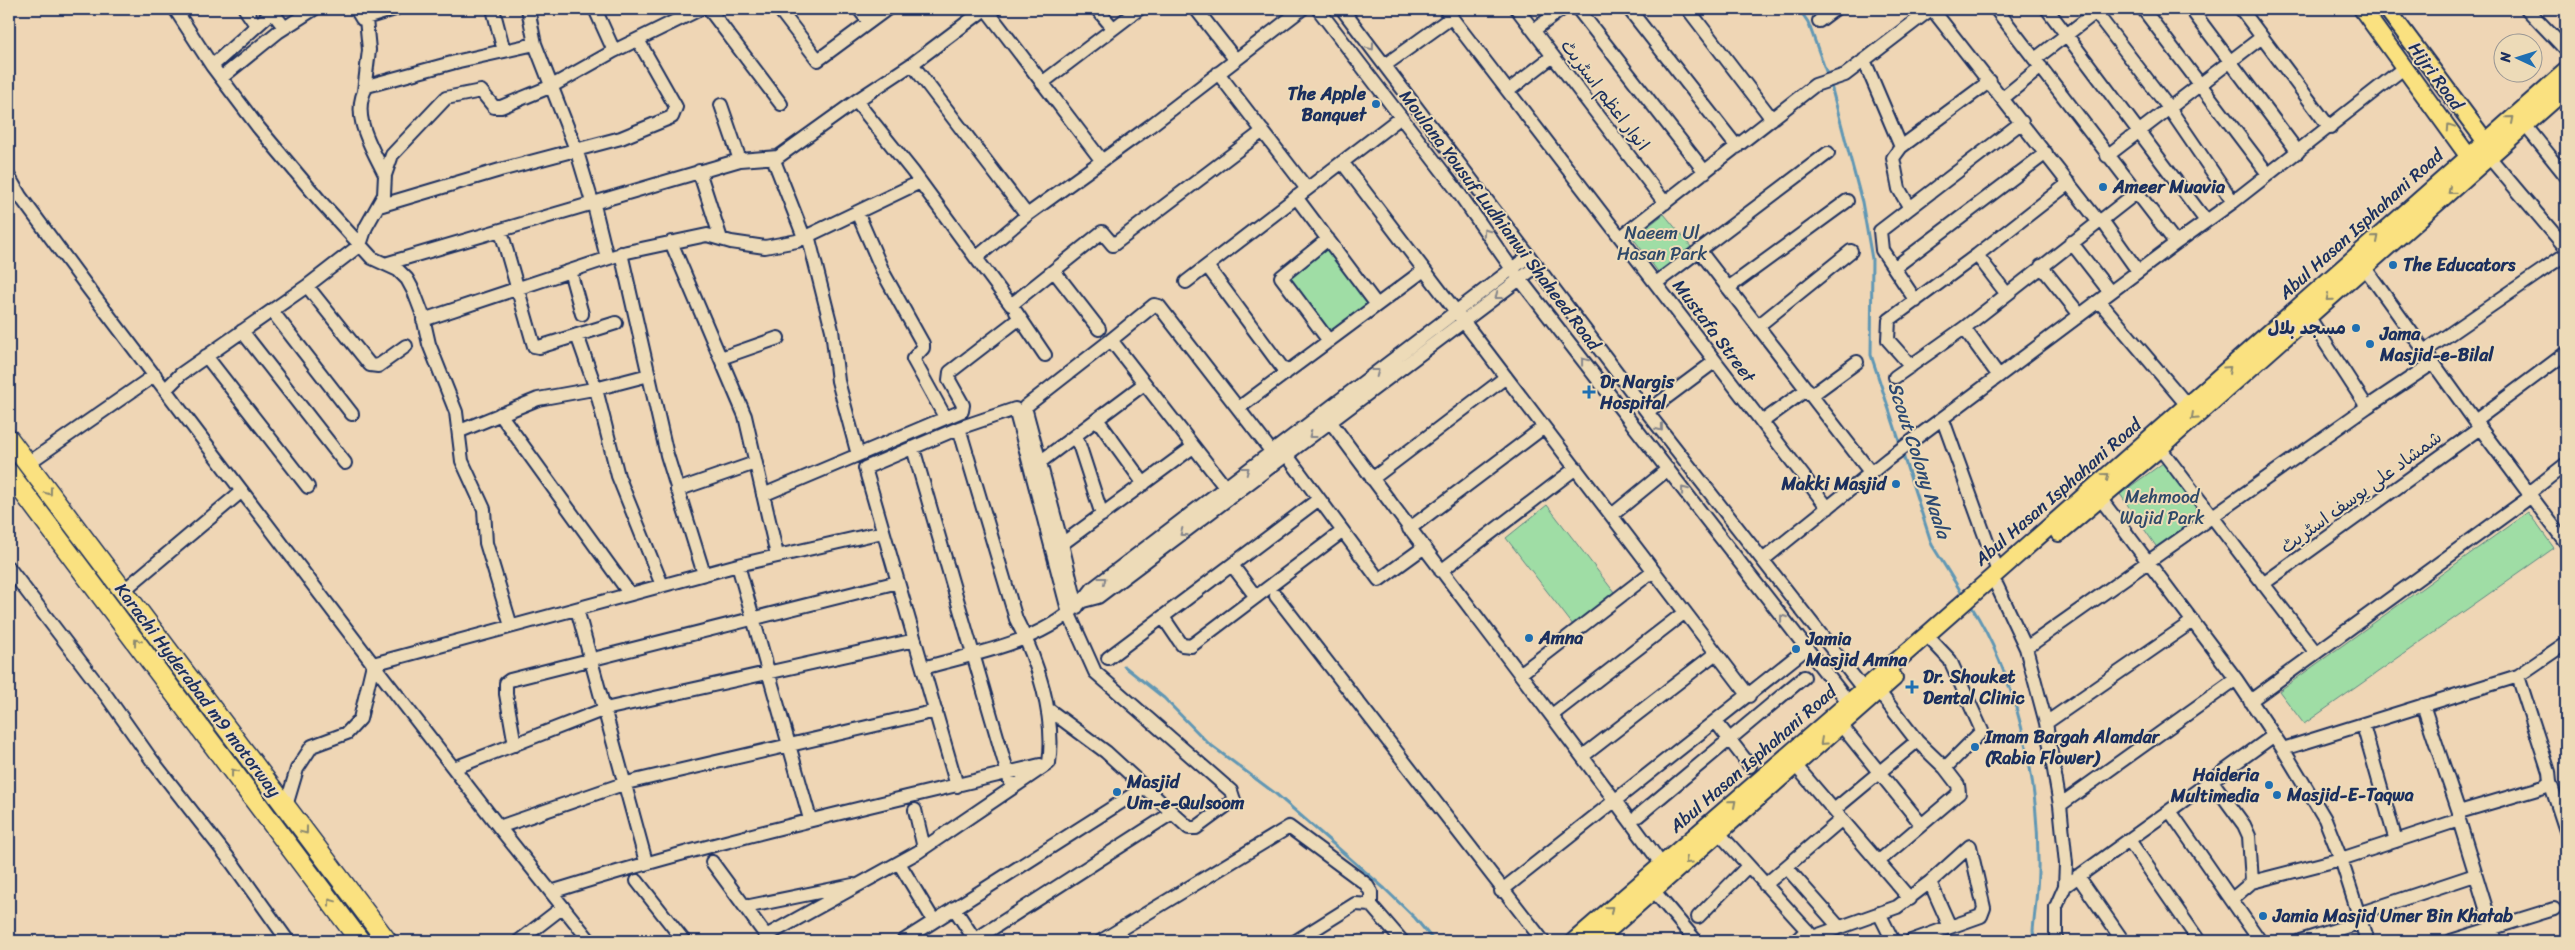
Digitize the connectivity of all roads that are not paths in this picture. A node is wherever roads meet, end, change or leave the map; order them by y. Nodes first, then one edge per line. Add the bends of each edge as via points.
1 (175, 9) edge
2 (245, 9) edge
3 (314, 9) edge
4 (356, 9) edge
5 (395, 9) edge
6 (493, 9) edge
7 (528, 9) edge
8 (596, 9) edge
9 (700, 9) edge
10 (709, 9) edge
11 (780, 9) edge
12 (859, 9) edge
13 (887, 9) edge
14 (986, 9) edge
15 (1097, 9) edge
16 (1139, 9) edge
17 (1196, 9) edge
18 (1302, 9) edge
19 (1318, 9) edge
20 (1342, 9) edge
21 (1517, 9) edge
22 (1562, 9) edge
23 (1578, 9) edge
24 (1629, 9) edge
25 (1688, 9) edge
26 (1835, 9) edge
27 (1931, 9) edge
28 (1996, 9) edge
29 (2046, 9) edge
30 (2143, 9) edge
31 (2191, 9) edge
32 (2241, 9) edge
33 (2362, 9) edge
34 (2387, 9) edge
35 (2527, 9) edge
36 (2096, 10) edge
37 (1448, 13) edge
38 (366, 19) junction
39 (1819, 21) dead end
40 (869, 22) junction
41 (256, 25) junction
42 (284, 27) junction
43 (1113, 28) junction
44 (1534, 30) junction
45 (2066, 35) junction
46 (2262, 37) junction
47 (638, 40) junction
48 (535, 44) junction
49 (614, 50) junction
50 (2566, 50) edge
51 (504, 51) junction
52 (1553, 56) junction
53 (1234, 59) junction
54 (1864, 60) junction
55 (2230, 62) junction
56 (2038, 63) junction
57 (912, 64) junction
58 (1385, 65) junction
59 (212, 66) junction
60 (2405, 67) junction
61 (2566, 71) edge
62 (1218, 73) junction
63 (221, 78) junction
64 (1990, 81) junction
65 (1042, 83) junction
66 (2200, 84) junction
67 (552, 86) junction
68 (2566, 89) edge
69 (364, 91) junction
70 (1508, 91) junction
71 (2003, 98) junction
72 (856, 100) junction
73 (781, 104) dead end
74 (721, 105) dead end
75 (2168, 108) junction
76 (1401, 117) junction
77 (1772, 120) junction
78 (2022, 122) junction
79 (2526, 125) junction
80 (2330, 128) junction
81 (2140, 130) junction
82 (1263, 131) junction
83 (1737, 147) junction
84 (1901, 147) junction
85 (576, 152) junction
86 (2298, 152) junction
87 (1828, 153) dead end
88 (2046, 153) junction
89 (2483, 155) junction
90 (2106, 156) junction
91 (773, 158) junction
92 (740, 160) junction
93 (1102, 161) junction
94 (1342, 162) junction
95 (699, 172) junction
96 (1705, 172) junction
97 (2268, 174) junction
98 (385, 175) junction
99 (2566, 176) edge
100 (9, 178) edge
101 (920, 182) junction
102 (2069, 183) junction
103 (1307, 189) junction
104 (2136, 193) junction
105 (1296, 197) junction
106 (1846, 201) dead end
107 (2233, 202) junction
108 (1665, 203) junction
109 (593, 205) junction
110 (379, 206) junction
111 (1910, 208) junction
112 (857, 212) junction
113 (1027, 215) junction
114 (2099, 220) junction
115 (2206, 221) junction
116 (500, 231) junction
117 (806, 236) junction
118 (1621, 238) junction
119 (721, 239) junction
120 (1328, 239) junction
121 (671, 242) junction
122 (2071, 242) junction
123 (2176, 243) junction
124 (360, 245) junction
125 (2566, 248) edge
126 (1699, 250) junction
127 (1851, 251) dead end
128 (621, 253) junction
129 (2566, 254) edge
130 (1977, 256) junction
131 (606, 258) junction
132 (976, 258) junction
133 (1533, 261) junction
134 (2360, 261) junction
135 (385, 264) junction
136 (1207, 266) junction
137 (2041, 266) junction
138 (1894, 268) junction
139 (1424, 270) junction
140 (570, 271) junction
141 (1054, 271) junction
142 (2138, 271) junction
143 (1516, 274) junction
144 (1186, 282) dead end
145 (1656, 283) junction
146 (307, 286) junction
147 (1728, 288) junction
148 (516, 291) junction
149 (2110, 292) junction
150 (2006, 294) junction
151 (1916, 301) junction
152 (2098, 301) junction
153 (1377, 305) junction
154 (1011, 306) junction
155 (272, 311) junction
156 (582, 314) dead end
157 (2080, 315) junction
158 (2308, 316) junction
159 (1459, 317) junction
160 (1020, 318) junction
161 (423, 320) junction
162 (616, 323) dead end
163 (1758, 326) junction
164 (1964, 328) junction
165 (1099, 329) dead end
166 (242, 331) junction
167 (577, 335) junction
168 (778, 338) dead end
169 (1111, 340) junction
170 (1329, 341) junction
171 (406, 346) dead end
172 (2425, 351) junction
173 (2566, 353) edge
174 (1046, 355) dead end
175 (206, 356) junction
176 (721, 358) junction
177 (1714, 362) junction
178 (1856, 362) dead end
179 (2433, 363) junction
180 (1911, 366) junction
181 (1286, 373) junction
182 (155, 375) junction
183 (649, 375) junction
184 (1999, 376) junction
185 (1506, 377) junction
186 (1895, 377) dead end
187 (1144, 384) junction
188 (166, 388) junction
189 (596, 389) junction
190 (1809, 392) junction
191 (2187, 406) junction
192 (2367, 406) junction
193 (1240, 407) junction
194 (1647, 412) junction
195 (352, 414) dead end
196 (500, 414) junction
197 (945, 418) junction
198 (1097, 418) junction
199 (1943, 420) junction
200 (1330, 421) junction
201 (1762, 422) junction
202 (2477, 424) junction
203 (1544, 427) junction
204 (959, 428) junction
205 (460, 431) junction
206 (1076, 434) junction
207 (9, 439) edge
208 (1193, 447) junction
209 (913, 448) junction
210 (2160, 448) junction
211 (858, 455) junction
212 (1278, 455) junction
213 (1040, 462) junction
214 (345, 463) dead end
215 (755, 463) junction
216 (27, 464) junction
217 (2566, 464) edge
218 (1576, 468) junction
219 (1668, 469) junction
220 (9, 473) edge
221 (1871, 473) junction
222 (1372, 479) junction
223 (1144, 484) junction
224 (308, 487) dead end
225 (678, 490) junction
226 (242, 491) junction
227 (1228, 491) junction
228 (763, 495) junction
229 (2529, 495) junction
230 (2100, 498) junction
231 (1319, 499) junction
232 (1828, 508) junction
233 (1102, 515) junction
234 (1612, 515) junction
235 (2213, 517) junction
236 (1409, 529) junction
237 (1343, 531) junction
238 (883, 532) junction
239 (2566, 543) edge
240 (1062, 544) junction
241 (1423, 548) junction
242 (778, 555) junction
243 (1764, 560) junction
244 (2148, 562) junction
245 (738, 565) junction
246 (1232, 565) junction
247 (9, 568) edge
248 (1441, 571) junction
249 (1653, 571) junction
250 (704, 574) junction
251 (1995, 579) junction
252 (898, 582) junction
253 (2263, 584) junction
254 (662, 585) junction
255 (123, 591) junction
256 (630, 594) junction
257 (1276, 596) dead end
258 (1256, 597) junction
259 (1076, 607) junction
260 (577, 609) junction
261 (1685, 612) junction
262 (1163, 617) junction
263 (753, 619) junction
264 (2193, 622) junction
265 (511, 626) junction
266 (1026, 638) junction
267 (1933, 638) junction
268 (915, 640) junction
269 (2566, 642) edge
270 (1807, 648) junction
271 (2026, 648) junction
272 (973, 653) junction
273 (1716, 653) junction
274 (2316, 653) junction
275 (1108, 658) dead end
276 (591, 660) junction
277 (372, 664) junction
278 (923, 668) junction
279 (768, 672) junction
280 (1520, 674) junction
281 (2518, 676) junction
282 (1804, 677) dead end
283 (2236, 679) junction
284 (1871, 693) junction
285 (1749, 696) junction
286 (2250, 701) junction
287 (2424, 705) junction
288 (1852, 708) junction
289 (605, 709) junction
290 (1048, 709) junction
291 (936, 711) junction
292 (1552, 715) junction
293 (1716, 722) junction
294 (2046, 723) junction
295 (1842, 725) junction
296 (2363, 725) junction
297 (2273, 736) junction
298 (1730, 740) junction
299 (1917, 741) junction
300 (515, 745) junction
301 (789, 745) junction
302 (2283, 749) junction
303 (1583, 756) junction
304 (1050, 763) junction
305 (1750, 766) dead end
306 (1796, 766) junction
307 (454, 768) junction
308 (1945, 768) junction
309 (1007, 773) junction
310 (1879, 773) junction
311 (2212, 781) junction
312 (2550, 782) junction
313 (626, 784) junction
314 (957, 786) junction
315 (1145, 787) junction
316 (1012, 788) junction
317 (1616, 800) junction
318 (2060, 805) junction
319 (286, 806) junction
320 (915, 810) dead end
321 (2170, 811) junction
322 (1172, 813) junction
323 (1838, 814) junction
324 (1638, 816) dead end
325 (2459, 816) junction
326 (810, 819) junction
327 (1921, 824) junction
328 (498, 827) junction
329 (2566, 831) edge
330 (1720, 833) junction
331 (2129, 840) junction
332 (2396, 841) junction
333 (924, 848) junction
334 (2341, 859) junction
335 (1879, 861) junction
336 (646, 862) junction
337 (712, 862) dead end
338 (899, 863) junction
339 (1662, 865) junction
340 (1748, 866) junction
341 (1787, 868) junction
342 (2078, 876) junction
343 (2475, 876) junction
344 (637, 881) dead end
345 (1930, 882) junction
346 (2252, 882) junction
347 (865, 883) junction
348 (1649, 886) junction
349 (1765, 886) junction
350 (2065, 886) junction
351 (1502, 891) junction
352 (551, 892) junction
353 (1910, 899) junction
354 (2232, 900) junction
355 (1371, 905) junction
356 (563, 907) junction
357 (745, 907) junction
358 (954, 908) junction
359 (2554, 909) dead end
360 (1879, 914) junction
361 (1698, 916) dead end
362 (2359, 918) junction
363 (934, 921) junction
364 (1839, 927) junction
365 (1950, 927) junction
366 (2494, 935) edge
367 (1812, 936) edge
368 (768, 939) edge
369 (2196, 940) edge
370 (288, 941) edge
371 (360, 941) edge
372 (387, 941) edge
373 (519, 941) edge
374 (590, 941) edge
375 (684, 941) edge
376 (903, 941) edge
377 (974, 941) edge
378 (1101, 941) edge
379 (1296, 941) edge
380 (1402, 941) edge
381 (1543, 941) edge
382 (1574, 941) edge
383 (1596, 941) edge
384 (1695, 941) edge
385 (1796, 941) edge
386 (1892, 941) edge
387 (1911, 941) edge
388 (2056, 941) edge
389 (2122, 941) edge
390 (2260, 941) edge
391 (2300, 941) edge
392 (2367, 941) edge
393 (2451, 941) edge

1 - 59 street
2 - 41 street
3 - 42 street
4 - 38 street via 360,18
5 - 38 street
6 - 51 street
7 - 48 street
8 - 49 street
9 - 47 street
10 - 73 street
11 - 40 street via 818,60
12 - 40 street
13 - 40 street
14 - 57 street
14 - 65 street
15 - 43 street
16 - 43 street
17 - 53 street
18 - 53 street
19 - 76 street, Moulana Yousuf Ludhianwi Shaheed Road
20 -> 58 street, Moulana Yousuf Ludhianwi Shaheed Road
21 - 44 street, انوار اعظم اسٹریٹ
22 - 44 street
23 - 96 street
24 - 83 street
25 - 77 street
26 - 39 street
27 - 54 street
27 - 64 street
28 - 56 street
29 - 45 street
30 - 66 street
31 - 55 street
32 - 46 street
33 - 60 main road, Hijri Road
34 - 89 main road, Hijri Road
35 - 50 street
36 - 45 street
36 - 75 street
37 - 58 street
37 - 70 street, Mustafa Street
38 - 69 street via 370,50
41 - 42 street via 273,13
41 - 59 street
42 - 63 street
43 - 65 street
44 - 52 street, انوار اعظم اسٹریٹ
45 - 56 street
45 - 81 street
46 - 55 street
46 - 80 street
47 - 49 street
47 - 85 street via 674,103 676,113 645,130
48 - 51 street
48 - 67 street
49 - 67 street
51 - 69 street via 371,84
52 - 70 street
52 - 108 street, انوار اعظم اسٹریٹ
53 - 62 street
54 - 77 street via 1845,75 1815,86
54 - 84 street
55 - 66 street
55 - 86 street
56 - 71 street
56 - 90 street
57 - 72 street
57 - 113 street
58 - 133 street, Moulana Yousuf Ludhianwi Shaheed Road
59 - 63 street
60 - 80 street
89 -> 60 main road, Hijri Road
89 -> 61 main road, Abul Hasan Isphahani Road
62 - 82 street
62 - 93 street
63 - 124 street via 264,134
64 - 71 street
64 - 84 street
65 - 93 street
66 - 75 street
66 - 97 street
67 - 85 street
67 - 98 street via 501,108 494,107 481,91 446,98 392,155
68 - 79 main road, Abul Hasan Isphahani Road
69 - 98 street via 362,124
70 - 118 street, Mustafa Street
71 - 78 street
72 - 91 street via 786,153
72 - 101 street
74 - 92 street
75 - 81 street
75 - 107 street
76 - 94 street
143 -> 76 street, Moulana Yousuf Ludhianwi Shaheed Road
77 - 83 street
78 - 88 street
78 - 111 street
79 - 89 main road, Abul Hasan Isphahani Road
79 - 99 street
80 - 86 street
81 - 90 street
81 - 115 street
82 - 103 street
82 - 141 street via 1113,245 1102,232
83 - 96 street
84 - 111 street via 1893,158 1899,189
85 - 109 street
85 - 110 street via 500,170
86 - 97 street
87 - 126 street
88 - 102 street
88 - 138 street
89 - 125 street
89 - 134 main road, Abul Hasan Isphahani Road
90 - 104 street
91 - 92 street
91 - 117 street
92 - 95 street
93 - 113 street
94 - 103 street
94 - 139 street
95 - 109 street
95 - 119 street
96 - 108 street
97 - 107 street
98 - 110 street via 384,194
100 - 182 street via 25,204
101 - 112 street
101 - 132 street
102 - 114 street
102 - 130 street
103 - 105 street
104 - 114 street
104 - 123 street
105 - 120 street
105 - 136 street
106 - 147 street
107 - 115 street
108 - 118 street
109 - 116 street
109 - 131 street
110 - 124 street
111 - 138 street via 1880,231 1882,250
112 - 117 street
112 - 197 street via 884,274 923,344 913,359
113 - 132 street
114 - 122 street
114 - 142 street
115 - 123 street
116 - 135 street
116 - 148 street
117 - 119 street via 765,247
117 - 211 street via 832,330 838,381
118 - 145 street, Mustafa Street
119 - 121 street via 707,235
120 - 153 street
120 - 170 street via 1281,277
121 - 128 street
121 - 176 street
122 - 137 street
122 - 149 street
123 - 142 street
124 - 135 street via 372,258
124 - 146 street
126 - 145 street
126 - 147 street
127 - 163 street
128 - 131 street
128 - 183 street
129 - 172 street
130 - 150 street
130 - 151 street
131 - 140 street
132 - 154 street
133 - 143 street
133 - 194 street, Moulana Yousuf Ludhianwi Shaheed Road
134 -> 158 main road, Abul Hasan Isphahani Road
134 - 172 street
191 -> 134 main road, Abul Hasan Isphahani Road
135 - 161 street via 398,270 406,279
136 - 144 street
136 - 181 street
137 - 150 street
137 - 157 street
138 - 151 street
139 - 153 street
139 - 159 street
140 - 148 street
140 - 156 street
141 - 154 street
141 - 165 street
142 - 149 street
143 - 159 street
219 -> 143 street, Moulana Yousuf Ludhianwi Shaheed Road
145 - 177 street, Mustafa Street
146 - 155 street
146 - 171 street via 370,365 378,366
147 - 163 street
148 - 161 street
148 - 167 street via 534,346
149 - 152 street
150 - 164 street
151 - 180 street via 1889,320 1888,340
152 - 157 street
152 - 191 street
153 - 170 street
154 - 160 street
155 - 166 street
155 - 195 street
157 - 184 street
158 - 192 street
158 -> 210 main road, Abul Hasan Isphahani Road
159 - 185 street
159 - 200 street
212 -> 159 street
160 - 174 street
160 - 197 street via 950,372 949,380 963,408
161 - 205 street
162 - 167 street
163 - 190 street
164 - 180 street
164 - 184 street
166 - 175 street
166 - 214 street
167 - 189 street
168 - 176 street
169 - 187 street
169 - 193 street via 1157,304
169 - 213 street via 1026,407
170 - 181 street
172 - 179 street
173 - 202 street, شمشاد علی یوسف اسٹریٹ
175 - 188 street
175 - 224 street
176 - 215 street via 744,416
177 - 194 street
177 - 201 street, Mustafa Street
178 - 190 street
179 - 192 street
179 - 202 street
180 - 186 street
181 - 193 street
182 - 188 street
182 - 216 street
183 - 189 street
183 - 225 street
184 - 199 street
185 - 203 street
185 - 222 street
187 - 198 street
187 - 208 street
188 - 226 street
189 - 196 street via 538,399
189 - 254 street via 616,470
190 - 201 street
190 - 221 street
251 -> 191 main road, Abul Hasan Isphahani Road
192 - 235 street
193 - 212 street
194 -> 243 street, Moulana Yousuf Ludhianwi Shaheed Road
196 - 205 street
196 - 256 street
197 - 211 street
198 - 206 street
198 - 223 street
199 - 221 street
199 - 251 street
200 -> 212 street
200 - 222 street
201 - 232 street, Mustafa Street
202 - 229 street
202 - 253 street, شمشاد علی یوسف اسٹریٹ
203 - 218 street
203 - 236 street
204 - 209 street
204 - 259 street via 1015,408
204 - 266 street via 1016,619
205 - 265 street via 462,461 484,509 486,543
206 - 213 street
206 - 233 street
207 - 216 highway, Karachi Hyderabad m9 motorway
208 - 223 street
208 - 227 street
209 - 238 street via 865,468
209 - 272 street
210 - 230 main road, Abul Hasan Isphahani Road
210 - 235 street
211 - 228 street
212 - 227 street
212 - 231 street
213 - 240 street
215 - 225 street
215 - 228 street
216 -> 255 highway, Karachi Hyderabad m9 motorway
217 - 229 street
218 - 234 street
218 - 248 street
219 - 234 street
270 -> 219 street, Moulana Yousuf Ludhianwi Shaheed Road
371 -> 220 highway
221 - 232 street
222 - 236 street
223 - 233 street
225 - 250 street
226 - 255 street
226 - 277 street
227 - 259 street via 1093,588
228 - 242 street
229 - 239 street
229 - 274 street
230 - 244 street
230 - 251 main road, Abul Hasan Isphahani Road
231 - 237 street
231 - 246 street
232 - 243 street
233 - 240 street
234 - 249 street
235 - 244 street
235 - 253 street
236 - 241 street
237 - 241 street via 1379,580
237 - 258 street
238 - 242 street
238 - 252 street
240 - 259 street
241 - 248 street
242 - 245 street
243 - 284 street, Moulana Yousuf Ludhianwi Shaheed Road
244 - 264 street
244 - 271 street
245 - 250 street
245 - 263 street
246 - 258 street
246 - 262 street
247 - 370 street
248 - 280 street
249 - 261 street
249 - 280 street
250 - 254 street
251 - 267 main road, Abul Hasan Isphahani Road
251 - 271 street
252 - 263 street
252 - 268 street
253 - 274 street
254 - 256 street
255 - 319 highway, Karachi Hyderabad m9 motorway
256 - 260 street
257 - 351 street
258 - 262 street via 1190,646 1182,645
259 - 266 street
259 - 322 street via 1095,672 1234,795 1234,800 1193,828
260 - 265 street
260 - 276 street
261 - 273 street
261 - 292 street
262 - 275 street
263 - 276 street
263 - 279 street
264 - 283 street
264 - 294 street
265 - 277 street
266 - 272 street
266 - 290 street
267 - 284 main road, Abul Hasan Isphahani Road
267 - 308 street via 1950,660 1982,731
268 - 278 street
268 - 279 street
269 - 281 street
270 - 285 street
270 - 288 street, Moulana Yousuf Ludhianwi Shaheed Road
271 - 294 street
272 - 278 street
272 - 309 street
273 - 285 street
273 - 303 street
274 - 286 street
276 - 289 street
276 - 300 street via 508,682 506,694
277 - 307 street
277 - 319 street via 360,719 347,733 312,746 297,769
278 - 291 street
279 - 289 street
279 - 301 street
280 - 292 street
281 - 287 street
281 - 312 street
282 - 298 street
283 - 286 street
283 - 318 street
284 - 288 main road, Abul Hasan Isphahani Road
284 - 299 street, Moulana Yousuf Ludhianwi Shaheed Road
285 - 293 street
286 - 297 street
287 - 296 street
287 - 325 street
288 - 295 main road, Abul Hasan Isphahani Road
339 -> 288 main road, Abul Hasan Isphahani Road
289 - 300 street
289 - 313 street
290 - 304 street
290 - 315 street via 1106,752
291 - 301 street
291 - 314 street
292 - 303 street
293 - 298 street
293 - 317 street
294 - 318 street
295 -> 306 main road, Abul Hasan Isphahani Road
295 - 310 street
296 - 302 street
296 - 332 street
297 - 302 street
297 - 311 street
298 - 305 street
298 - 324 street
299 - 308 street, Moulana Yousuf Ludhianwi Shaheed Road
299 - 310 street
300 - 307 street
301 - 313 street
301 - 326 street
302 - 334 street via 2325,819
303 - 317 street
304 - 309 street
304 - 316 street
306 - 323 street
306 - 330 main road, Abul Hasan Isphahani Road
307 - 328 street
308 - 327 street, Moulana Yousuf Ludhianwi Shaheed Road via 1958,784 1959,793
309 - 314 street
309 - 316 street
310 - 323 street
310 - 327 street
311 - 321 street
311 - 346 street via 2249,836
312 - 325 street via 2544,787
312 - 329 street
313 - 328 street
313 - 336 street
314 - 326 street
315 - 322 street
315 - 358 street
316 - 333 street
317 - 339 street
317 - 351 street
318 - 350 street
319 -> 372 highway, Karachi Hyderabad m9 motorway
320 - 333 street
321 - 331 street
321 - 354 street
322 - 377 street
323 - 335 street
323 - 341 street
325 - 332 street
325 - 343 street
326 - 336 street
327 - 335 street
328 - 352 street
330 - 340 street
330 -> 348 main road, Abul Hasan Isphahani Road
331 - 342 street
331 - 369 street
332 - 334 street
333 - 338 street
334 - 346 street
334 - 362 street
335 - 353 street
336 - 352 street
337 - 357 street
338 - 347 street
338 - 363 street
339 - 348 main road, Abul Hasan Isphahani Road
340 - 349 street
340 - 361 street
341 - 349 street
341 - 364 street
342 - 350 street
342 - 389 street
343 - 362 street
343 - 366 street
344 - 375 street
345 - 353 street
345 - 365 street
345 - 365 street via 1968,846 1971,848 1983,913
346 - 354 street
347 - 357 street
347 - 368 street
382 -> 348 main road, Abul Hasan Isphahani Road
348 - 383 main road, Abul Hasan Isphahani Road
348 - 384 street
349 - 367 street
350 - 388 street via 2056,907
351 - 381 street
352 - 356 street
353 - 360 street
354 - 390 street
355 - 378 street via 1371,892 1366,884 1289,827
355 - 379 street via 1355,904
355 - 380 street
356 - 373 street
356 - 374 street
357 - 368 street
358 - 363 street
358 - 377 street
359 - 366 street
360 - 364 street
360 - 386 street
362 - 391 street
362 - 392 street
363 - 376 street
364 - 367 street
365 - 387 street
366 - 393 street
367 - 385 street

